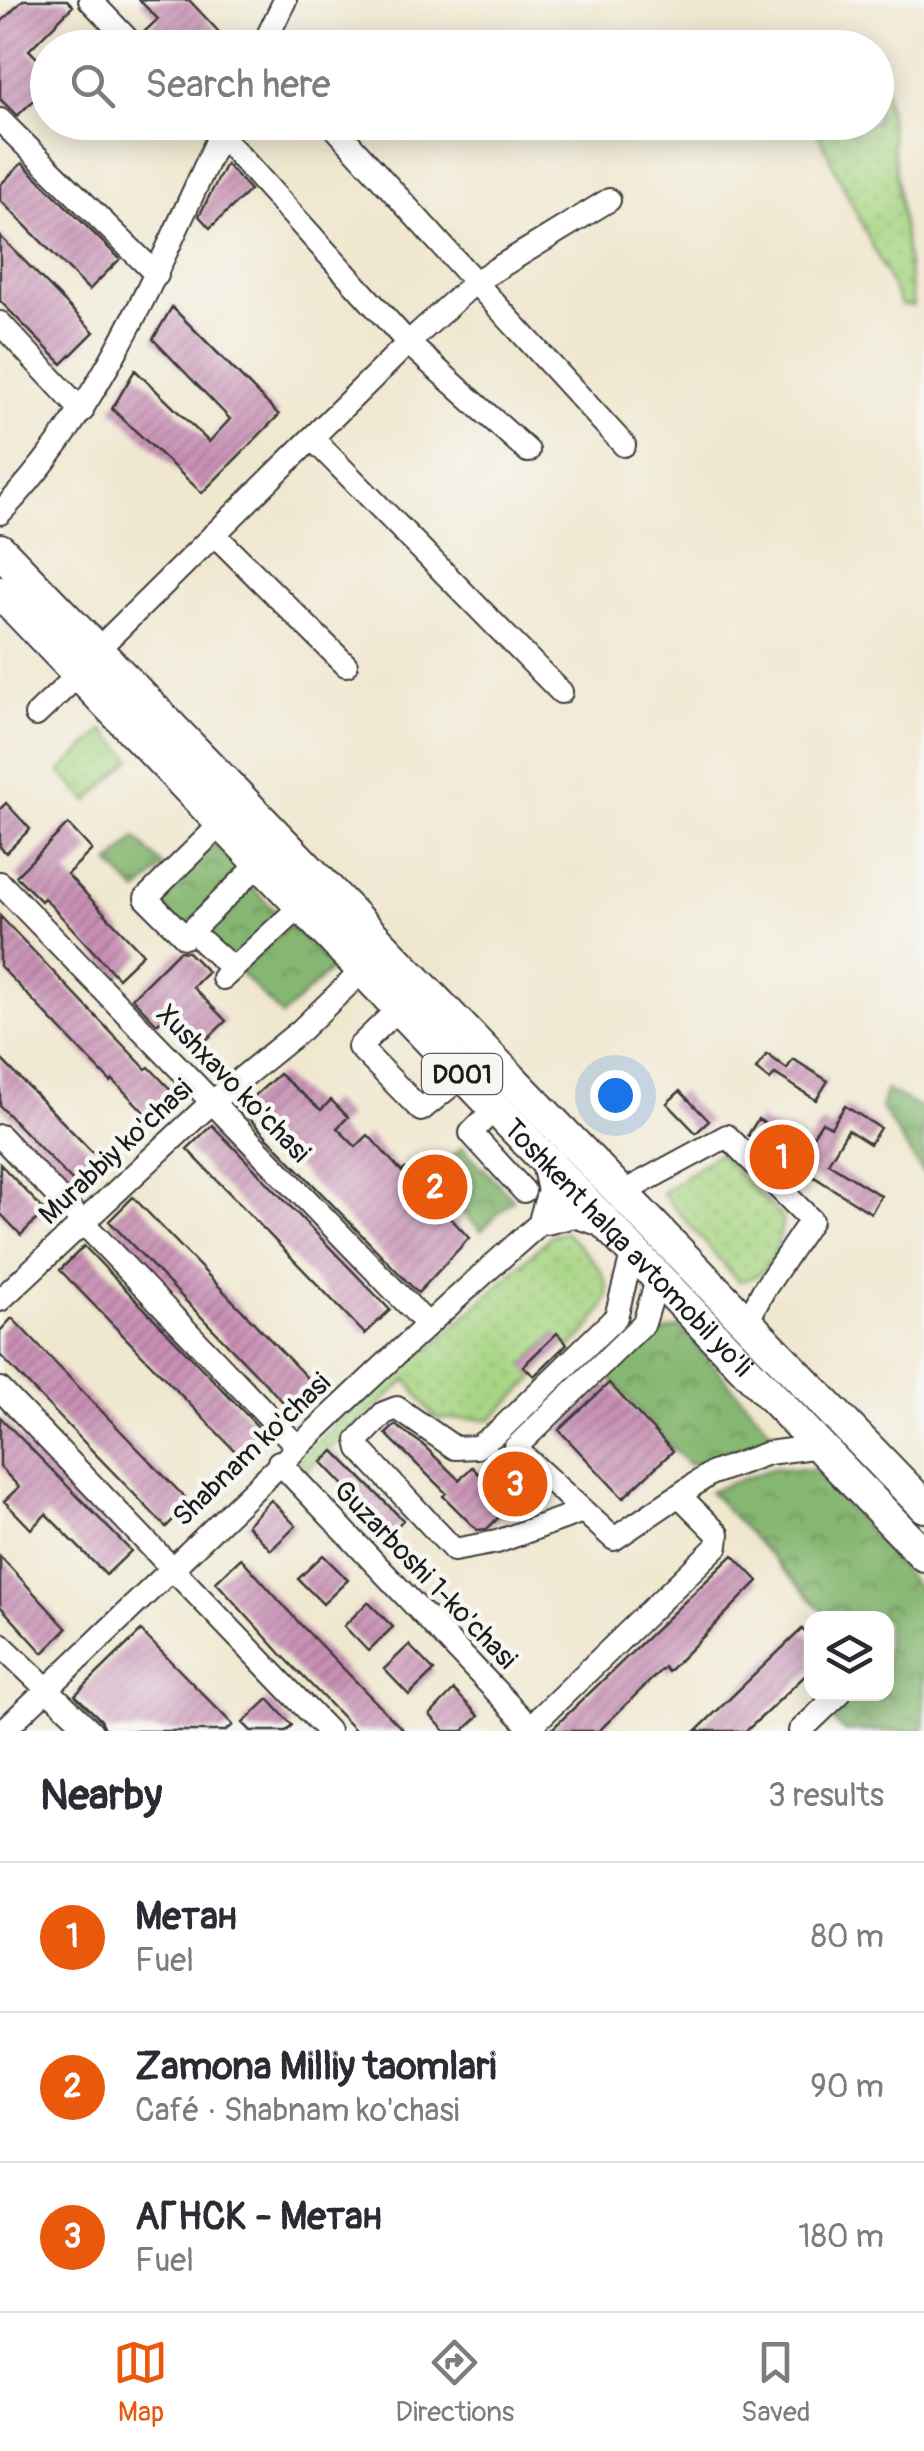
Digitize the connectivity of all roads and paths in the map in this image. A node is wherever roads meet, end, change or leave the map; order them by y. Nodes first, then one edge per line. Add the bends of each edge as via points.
1 (90, 0) edge
2 (285, 0) edge
3 (119, 30) edge
4 (271, 30) edge
5 (0, 120) edge
6 (213, 140) edge
7 (231, 140) edge
8 (346, 140) edge
9 (610, 200) dead end
10 (157, 275) junction
11 (475, 282) junction
12 (0, 324) edge
13 (408, 343) junction
14 (82, 411) junction
15 (312, 438) junction
16 (624, 445) dead end
17 (528, 452) dead end
18 (0, 513) edge
19 (214, 534) junction
20 (0, 550) edge
21 (0, 592) edge
22 (88, 661) junction
23 (346, 666) dead end
24 (562, 692) dead end
25 (36, 715) dead end
26 (222, 823) junction
27 (260, 863) junction
28 (0, 883) edge
29 (301, 906) junction
30 (203, 942) dead end
31 (360, 953) junction
32 (400, 1008) junction
33 (464, 1076) junction
34 (211, 1103) junction
35 (495, 1108) junction
36 (0, 1136) edge
37 (548, 1164) junction
38 (524, 1191) dead end
39 (611, 1207) junction
40 (546, 1218) junction
41 (82, 1222) junction
42 (633, 1252) junction
43 (658, 1277) junction
44 (0, 1300) edge
45 (426, 1323) junction
46 (746, 1324) junction
47 (0, 1389) edge
48 (297, 1446) junction
49 (820, 1446) junction
50 (279, 1462) junction
51 (680, 1496) junction
52 (924, 1506) edge
53 (583, 1511) junction
54 (924, 1555) edge
55 (171, 1567) junction
56 (0, 1644) edge
57 (48, 1688) junction
58 (832, 1701) edge
59 (528, 1729) edge
60 (4, 1731) edge
61 (91, 1731) edge
62 (328, 1731) edge
63 (800, 1731) edge

1 - 3 street
2 - 4 street
5 - 10 street
6 - 10 street
7 - 13 street
8 - 11 street
9 - 11 street
10 - 14 street
11 - 13 street
11 - 16 street
12 - 14 street
13 - 15 street
13 - 17 street
14 - 18 street
15 - 19 street
15 - 24 street
19 - 22 street
19 - 23 street
20 - 22 highway, Toshkent halqa avtomobil yo'li / D001
21 - 22 highway, Toshkent halqa avtomobil yo'li / D001
22 - 25 street
22 - 26 highway, Toshkent halqa avtomobil yo'li / D001
22 - 31 highway, Toshkent halqa avtomobil yo'li / D001
26 - 27 highway, Toshkent halqa avtomobil yo'li / D001
26 - 27 street via 146,898 185,937
27 - 29 highway, Toshkent halqa avtomobil yo'li / D001
28 - 34 street, Xushxavo ko'chasi
29 - 30 street via 228,973
29 - 31 highway, Toshkent halqa avtomobil yo'li / D001
31 - 32 highway, Toshkent halqa avtomobil yo'li / D001
31 - 34 street, Murabbiy ko'chasi via 301,1030
31 - 39 highway, Toshkent halqa avtomobil yo'li / D001
32 - 33 highway, Toshkent halqa avtomobil yo'li / D001
32 - 33 street via 359,1047 421,1110
33 - 35 highway, Toshkent halqa avtomobil yo'li / D001
34 - 41 street, Murabbiy ko'chasi
34 - 45 street, Xushxavo ko'chasi
35 - 37 highway, Toshkent halqa avtomobil yo'li / D001
35 - 38 street via 471,1132
36 - 41 street
37 - 39 highway, Toshkent halqa avtomobil yo'li / D001
37 - 40 highway via 554,1191
39 - 40 highway
39 - 42 highway, Toshkent halqa avtomobil yo'li / D001
39 - 46 highway, Toshkent halqa avtomobil yo'li / D001
39 - 46 street via 727,1136 812,1220
40 - 45 street, Shabnam ko'chasi
41 - 44 street, Murabbiy ko'chasi
41 - 48 street
42 - 43 highway, Toshkent halqa avtomobil yo'li / D001
42 - 53 street via 616,1317 498,1432 476,1447 456,1448 397,1408 358,1440 454,1550
43 - 49 highway, Toshkent halqa avtomobil yo'li / D001
43 - 53 street via 644,1324 515,1448
45 - 48 street, Shabnam ko'chasi
46 - 52 highway, Toshkent halqa avtomobil yo'li / D001
47 - 55 street
48 - 50 street, Shabnam ko'chasi
49 - 51 street via 768,1453 710,1474
49 - 54 highway, Toshkent halqa avtomobil yo'li / D001
50 - 55 street, Shabnam ko'chasi
50 - 59 street, Guzarboshi 1-ko'chasi
51 - 53 street via 614,1540
51 - 59 street via 718,1534 716,1546
55 - 57 street, Shabnam ko'chasi
55 - 62 street
56 - 57 street
57 - 60 street, Shabnam ko'chasi
57 - 61 street
58 - 63 street

